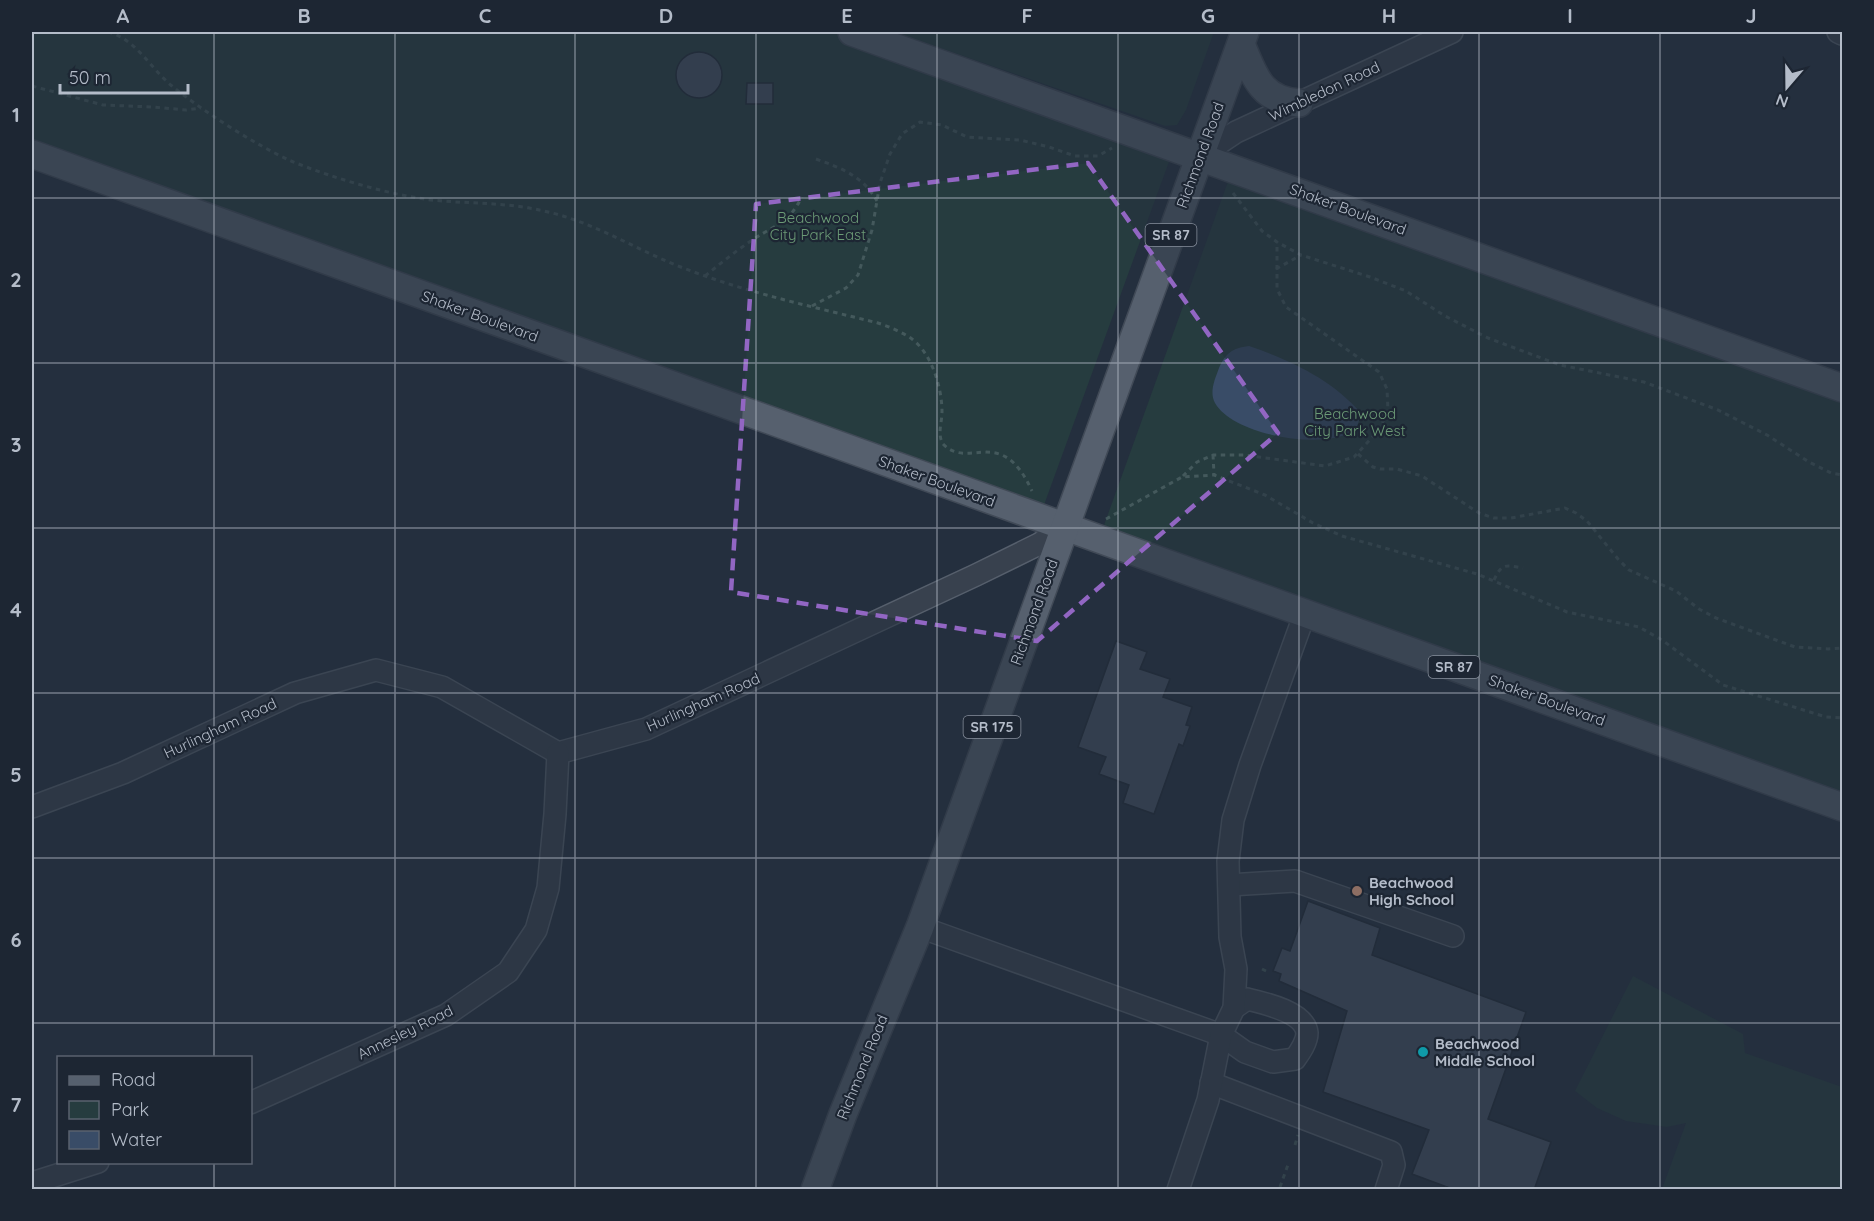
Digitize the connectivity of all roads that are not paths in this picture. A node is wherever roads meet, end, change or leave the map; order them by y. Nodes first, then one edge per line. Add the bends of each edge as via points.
1 (856, 32) edge
2 (1452, 32) edge
3 (1838, 32) edge
4 (1842, 34) edge
5 (1243, 38) edge
6 (1299, 103) junction
7 (32, 154) edge
8 (1200, 156) junction
9 (1842, 388) edge
10 (1065, 527) junction
11 (1305, 613) junction
12 (558, 753) junction
13 (32, 807) edge
14 (1842, 807) edge
15 (1229, 885) junction
16 (920, 927) junction
17 (1454, 936) dead end
18 (1234, 1008) junction
19 (1221, 1035) junction
20 (1211, 1083) junction
21 (252, 1102) edge
22 (92, 1164) edge
23 (1181, 1179) edge
24 (32, 1183) edge
25 (815, 1190) edge
26 (1386, 1190) edge

1 - 8 main road, Shaker Boulevard
2 - 6 street, Wimbledon Road
3 - 4 street
5 - 6 main road via 1263,90 1283,101
5 - 8 main road, Richmond Road / SR 87
6 - 8 street, Wimbledon Road via 1236,132
7 - 10 main road, Shaker Boulevard
8 - 9 main road, Shaker Boulevard
8 - 10 main road, Richmond Road / SR 87
10 - 11 main road, Shaker Boulevard / SR 87
10 - 12 street, Hurlingham Road via 1026,551 646,729
10 - 16 main road, Richmond Road / SR 175
11 - 14 main road, Shaker Boulevard / SR 87
11 - 15 street via 1233,820
12 - 13 street, Hurlingham Road via 442,687 376,670 295,693 123,773
12 - 21 street, Annesley Road via 548,888 536,930 508,972 446,1015
15 - 17 street via 1295,880
15 - 18 street via 1230,937 1236,969
16 - 19 street
16 - 25 main road, Richmond Road / SR 175
18 - 19 street
18 - 19 street via 1247,999 1286,1011 1302,1022 1307,1034 1303,1047 1295,1059 1273,1062 1245,1052
19 - 20 street
20 - 23 street
20 - 26 street via 1391,1152 1394,1165
22 - 24 street

